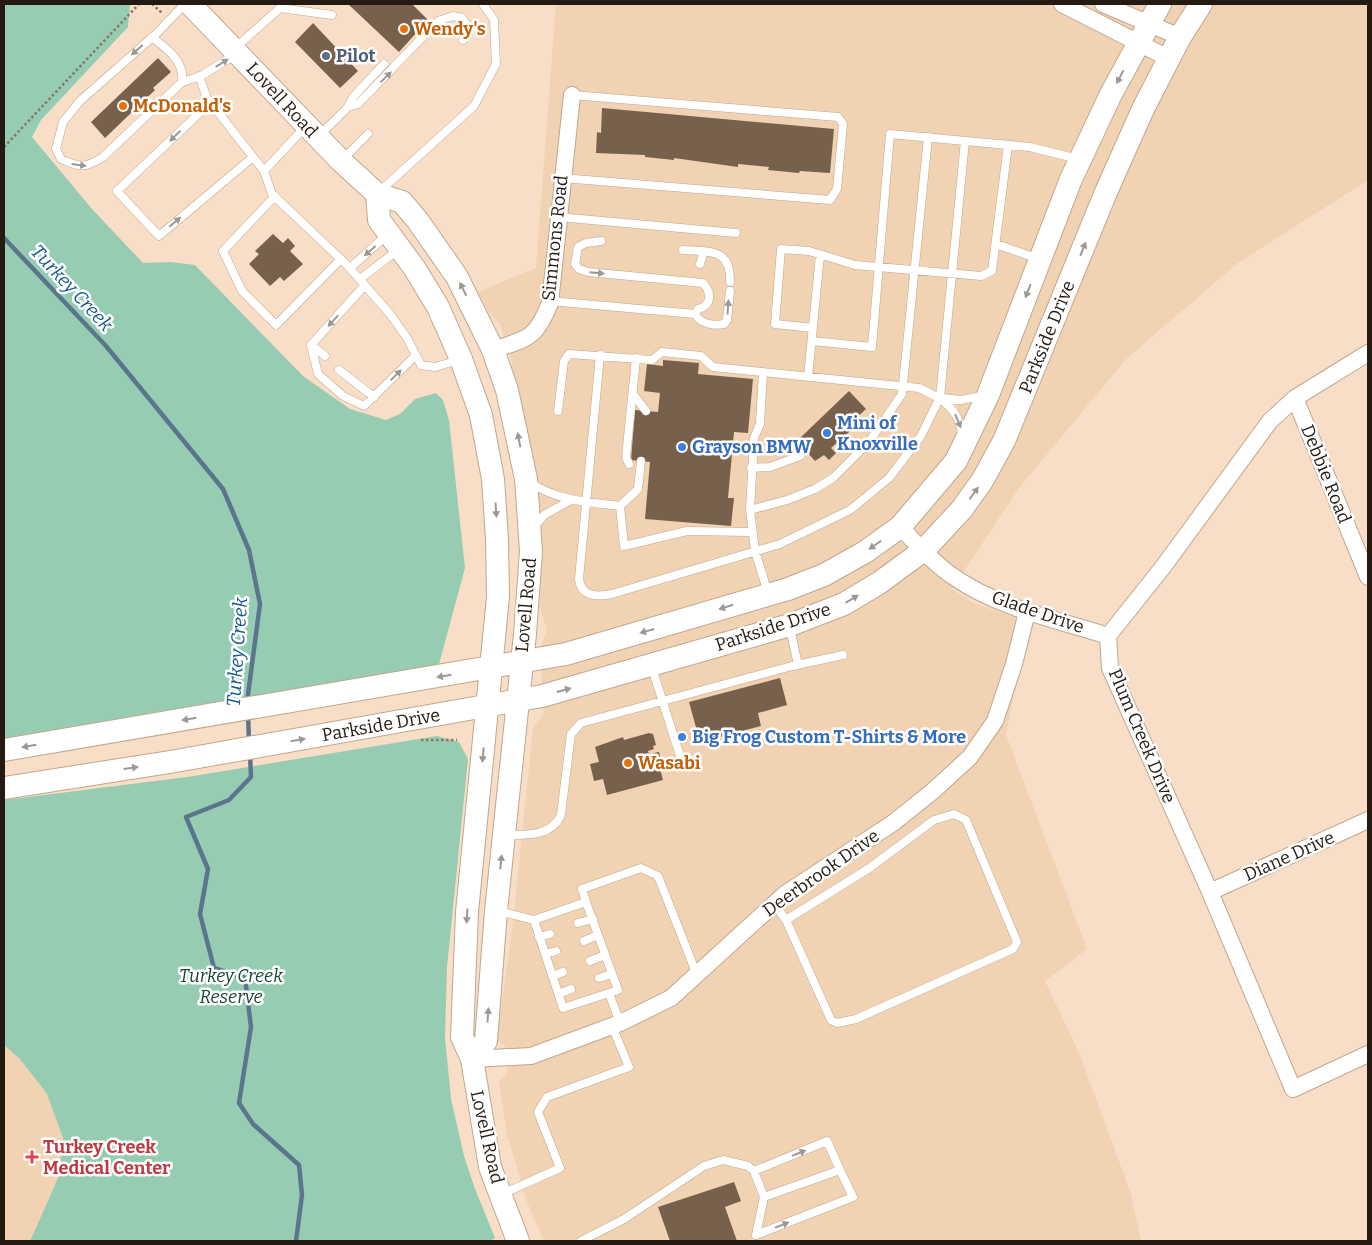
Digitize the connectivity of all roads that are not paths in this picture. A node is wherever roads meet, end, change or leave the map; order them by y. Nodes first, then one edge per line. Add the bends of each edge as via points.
1 (185, 4) edge
2 (190, 4) edge
3 (484, 4) edge
4 (1062, 4) edge
5 (1103, 4) edge
6 (1160, 4) edge
7 (1201, 4) edge
8 (280, 6) edge
9 (332, 15) dead end
10 (1143, 33) junction
11 (152, 37) junction
12 (1180, 37) junction
13 (463, 40) dead end
14 (237, 51) junction
15 (1168, 58) junction
16 (384, 64) dead end
17 (199, 76) junction
18 (182, 82) junction
19 (572, 94) joint
20 (210, 103) junction
21 (348, 107) junction
22 (312, 131) junction
23 (368, 134) dead end
24 (928, 137) junction
25 (965, 140) junction
26 (1008, 145) junction
27 (253, 157) junction
28 (1080, 160) junction
29 (341, 162) junction
30 (264, 171) junction
31 (562, 178) junction
32 (376, 194) junction
33 (274, 196) junction
34 (558, 217) junction
35 (736, 233) dead end
36 (395, 241) junction
37 (601, 241) dead end
38 (996, 244) junction
39 (683, 250) dead end
40 (704, 251) junction
41 (820, 255) junction
42 (1040, 259) junction
43 (341, 260) junction
44 (879, 267) junction
45 (350, 268) junction
46 (916, 271) junction
47 (952, 274) junction
48 (694, 281) junction
49 (362, 282) junction
50 (550, 301) junction
51 (695, 314) junction
52 (813, 328) junction
53 (812, 341) junction
54 (311, 345) junction
55 (493, 350) junction
56 (1368, 353) edge
57 (416, 355) junction
58 (326, 356) dead end
59 (600, 356) junction
60 (636, 358) junction
61 (461, 359) junction
62 (339, 370) dead end
63 (763, 372) junction
64 (808, 376) junction
65 (905, 386) junction
66 (633, 394) junction
67 (988, 395) junction
68 (374, 397) junction
69 (940, 398) junction
70 (1295, 398) junction
71 (558, 411) dead end
72 (646, 411) dead end
73 (962, 450) junction
74 (800, 456) dead end
75 (641, 461) dead end
76 (628, 464) dead end
77 (751, 468) junction
78 (526, 479) junction
79 (571, 500) junction
80 (586, 501) junction
81 (620, 506) junction
82 (750, 510) junction
83 (900, 527) junction
84 (751, 532) junction
85 (530, 535) junction
86 (924, 550) junction
87 (755, 551) junction
88 (1368, 577) edge
89 (768, 594) junction
90 (1027, 612) junction
91 (790, 625) junction
92 (1108, 636) junction
93 (843, 655) dead end
94 (521, 663) junction
95 (651, 665) junction
96 (798, 665) junction
97 (492, 668) junction
98 (517, 701) junction
99 (663, 702) junction
100 (488, 706) junction
101 (4, 750) edge
102 (680, 756) dead end
103 (4, 788) edge
104 (1368, 820) edge
105 (504, 835) junction
106 (1210, 892) junction
107 (586, 902) junction
108 (774, 904) junction
109 (496, 910) junction
110 (592, 919) junction
111 (534, 920) junction
112 (786, 920) junction
113 (578, 924) dead end
114 (550, 934) dead end
115 (598, 935) junction
116 (540, 937) junction
117 (584, 940) dead end
118 (556, 951) dead end
119 (545, 954) junction
120 (605, 954) junction
121 (590, 960) dead end
122 (564, 972) dead end
123 (612, 974) junction
124 (697, 975) junction
125 (552, 976) junction
126 (599, 978) dead end
127 (571, 989) dead end
128 (608, 993) junction
129 (559, 994) junction
130 (616, 1024) junction
131 (1368, 1054) edge
132 (472, 1059) junction
133 (840, 1170) junction
134 (754, 1171) junction
135 (500, 1195) junction
136 (764, 1197) junction
137 (518, 1241) edge
138 (581, 1241) edge

1 - 11 lane
2 - 14 street, Lovell Road
3 - 32 lane via 494,20 496,64 474,106
4 - 10 street
5 - 10 street
6 - 10 street, Parkside Drive
7 - 12 street, Parkside Drive
8 - 9 lane
8 - 14 lane
10 - 12 street
10 - 15 street
10 -> 28 street, Parkside Drive
11 - 18 lane via 174,56 183,74
11 -> 18 lane via 80,101 63,122 56,149 61,159 73,165 89,166 103,157
12 - 15 street, Parkside Drive
21 -> 13 lane via 365,98 438,21 453,16 462,18 467,25
17 -> 14 lane
14 - 22 street, Lovell Road
86 -> 15 street, Parkside Drive via 962,509 1004,441 1106,192
16 - 21 lane via 353,97
17 - 18 lane
17 - 20 lane
19 - 31 street, Simmons Road
19 - 31 lane via 838,117 842,124 837,189 830,200
20 - 27 lane
20 -> 27 lane via 117,191 159,236
21 - 22 lane
22 - 29 street, Lovell Road
22 - 30 lane
23 - 29 lane
24 - 25 lane
24 - 44 lane via 890,134
24 - 46 lane
25 - 26 lane
25 - 47 lane
26 - 28 lane via 1030,147
26 - 38 lane
27 - 30 lane
28 - 42 street, Parkside Drive
29 - 32 street, Lovell Road
30 - 33 lane
31 - 34 street, Simmons Road
32 - 36 street, Lovell Road via 379,220
55 -> 32 street, Lovell Road via 457,277 418,221 402,202
33 - 43 lane
33 - 43 lane via 222,251 242,291 276,325
34 - 35 lane
34 - 50 street, Simmons Road
36 -> 45 lane
36 - 49 lane
36 - 61 street, Lovell Road via 438,307
37 -> 48 lane via 578,247 575,264 578,269
38 - 42 lane
38 - 47 lane via 994,266 989,273 981,276
39 - 40 lane
40 - 48 lane
51 -> 40 lane via 702,322 724,324 727,320 730,269 718,253
41 - 44 lane via 855,265
41 - 52 lane
41 - 52 lane via 782,249 775,324
42 -> 67 street, Parkside Drive
43 - 45 lane
44 - 46 lane
44 - 53 lane via 872,347
45 - 49 lane
46 - 47 lane
46 - 65 lane
47 - 69 lane
48 - 51 lane via 703,283 709,296 709,302 698,308
49 -> 54 lane
49 - 57 lane via 390,314
50 - 51 lane
50 - 55 street, Simmons Road via 536,330 524,340
52 - 53 lane
53 - 64 lane
54 - 58 lane
54 - 68 lane via 318,374 343,396 364,406
55 - 61 street
78 -> 55 street, Lovell Road via 518,435
56 - 70 street
57 - 61 lane via 421,365 435,367
68 -> 57 lane
59 - 60 lane
59 - 71 lane via 569,354 564,361
59 - 80 lane
60 - 63 lane via 652,360 662,352 701,356 713,367
60 - 66 lane
61 -> 97 street, Lovell Road via 481,415 493,479 498,583
62 - 68 lane
63 - 64 lane
63 - 77 lane via 760,424 754,438
64 - 65 lane
65 - 69 lane via 919,388
65 - 82 lane via 891,413 869,442 833,478 788,500
66 - 72 lane
66 - 76 lane
67 - 69 lane via 961,400
67 - 73 street, Parkside Drive
69 -> 73 lane via 949,405 960,423
69 - 87 lane via 921,436 889,478 850,510 780,544
70 - 88 street, Debbie Road
70 - 92 street via 1270,421
73 - 83 street, Parkside Drive
74 - 77 lane via 770,467
75 - 81 lane via 638,489
77 - 82 lane
78 - 79 lane via 545,492
78 - 85 street, Lovell Road
79 - 80 lane
79 - 85 lane via 544,515
80 - 81 lane
80 - 87 lane via 580,586 596,597
81 - 84 lane via 624,546 687,531
82 - 84 lane
83 - 86 street, Glade Drive
83 -> 89 street, Parkside Drive via 824,576
84 - 87 lane
85 - 94 street, Lovell Road
86 - 90 street, Glade Drive via 953,577 993,599
91 -> 86 street, Parkside Drive via 844,604
87 - 89 lane
89 - 91 street
89 -> 94 street, Parkside Drive via 566,654
90 - 92 street, Glade Drive
90 - 108 street, Deerbrook Drive via 995,721 970,757 893,823
91 - 95 street, Parkside Drive
91 - 96 lane
92 - 106 street, Plum Creek Drive via 1110,668
93 - 96 lane
94 - 97 street, Parkside Drive
94 - 98 street, Lovell Road
98 -> 95 street, Parkside Drive
95 - 99 lane
96 - 99 lane
97 - 100 street, Lovell Road
97 -> 101 street, Parkside Drive
98 - 100 street, Parkside Drive
98 - 105 street, Lovell Road
99 - 102 lane
99 - 105 lane via 574,728 561,816 557,823 549,830 535,834
103 -> 100 street, Parkside Drive
100 -> 132 street, Lovell Road via 467,921 462,1037
104 - 106 street, Diane Drive
109 -> 105 street, Lovell Road
106 - 131 street, Plum Creek Drive via 1293,1089
107 - 110 lane
107 - 111 lane
107 - 124 lane via 582,889 641,868 658,876
108 - 112 lane
108 - 124 street, Deerbrook Drive
109 - 111 lane
132 -> 109 street, Lovell Road via 486,1041
110 - 113 lane
110 - 115 lane
111 - 116 lane
112 - 112 lane via 831,1020 837,1023 856,1019 1013,949 1017,942 966,820 954,814 934,820 868,869
114 - 116 lane
115 - 117 lane
115 - 120 lane
116 - 119 lane
118 - 119 lane
119 - 125 lane
120 - 121 lane
120 - 123 lane
122 - 125 lane
123 - 126 lane
123 - 128 lane via 618,990
124 - 130 street, Deerbrook Drive via 671,998
125 - 129 lane
127 - 129 lane
128 - 129 lane via 563,1008
128 - 130 lane
130 - 132 street, Deerbrook Drive via 531,1056
130 - 135 lane via 629,1067 547,1097 538,1112 560,1168
132 - 135 street, Lovell Road via 490,1167
134 -> 133 lane via 827,1141
133 - 136 lane
136 -> 133 lane via 756,1235 853,1197
134 - 136 lane
134 - 138 lane via 748,1166 723,1160 704,1166 624,1219
135 - 137 street, Lovell Road

